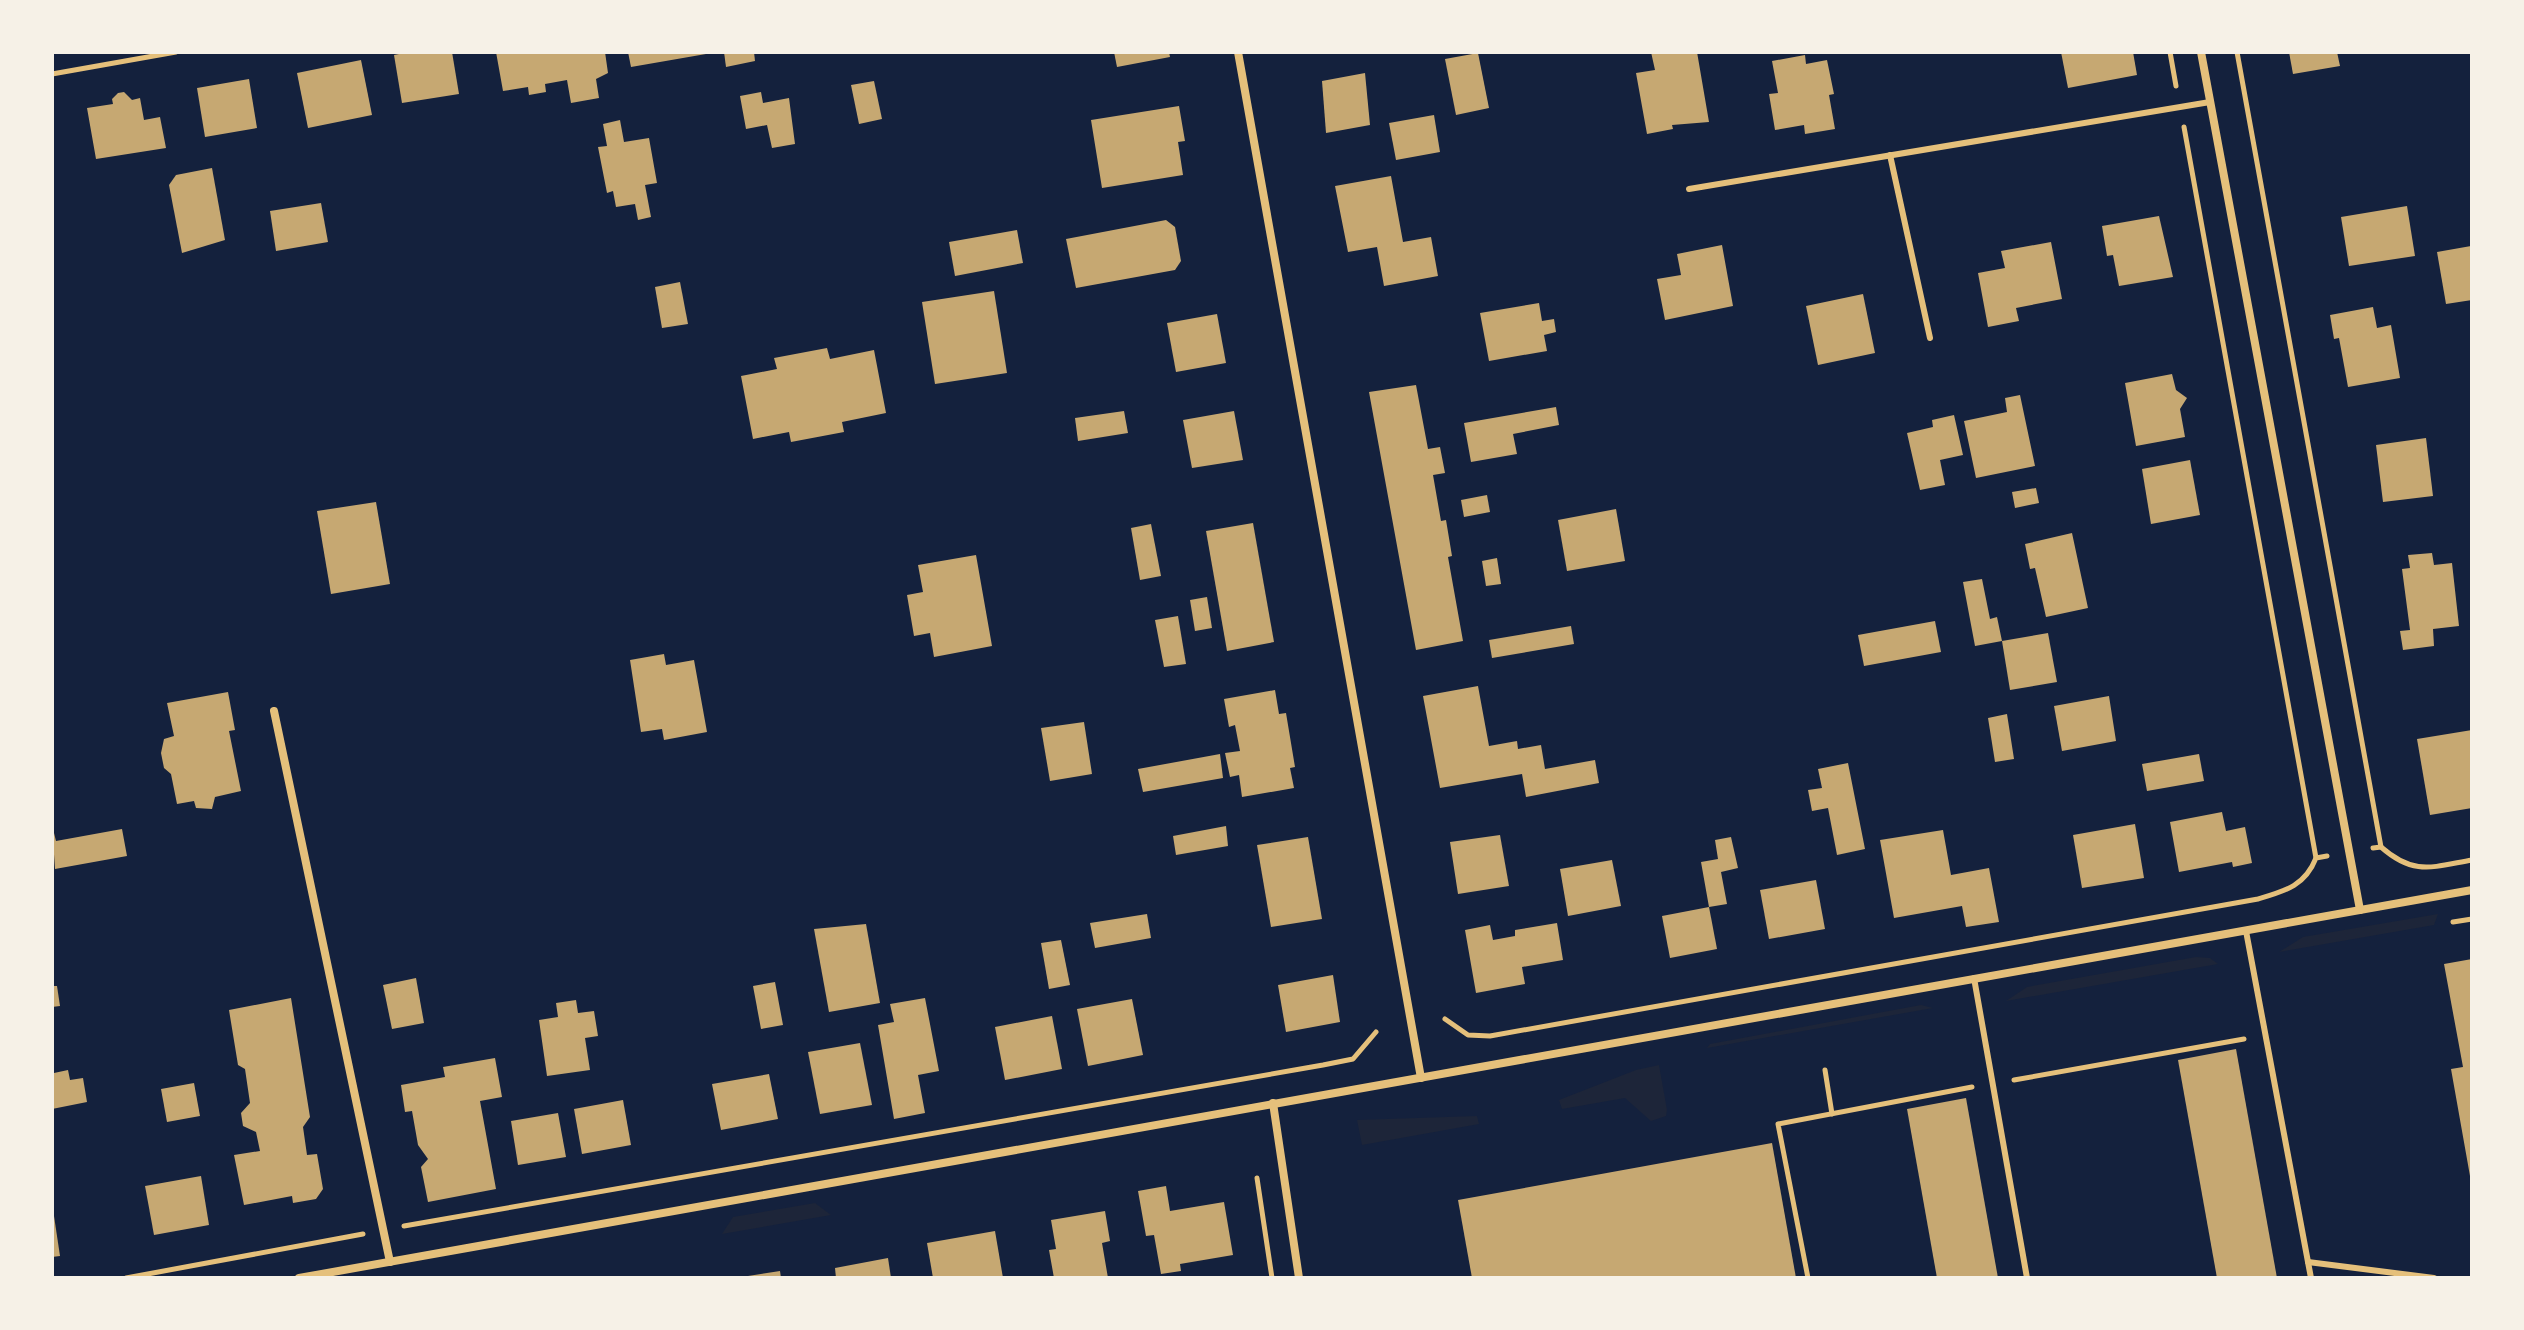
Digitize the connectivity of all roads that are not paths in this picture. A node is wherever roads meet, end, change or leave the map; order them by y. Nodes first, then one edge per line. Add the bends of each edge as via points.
1 (1238, 52) edge
2 (2201, 52) edge
3 (2210, 102) junction
4 (1890, 155) junction
5 (1689, 189) dead end
6 (1930, 338) dead end
7 (274, 711) dead end
8 (2472, 890) edge
9 (2360, 910) junction
10 (2246, 931) junction
11 (1974, 978) junction
12 (1421, 1078) junction
13 (1273, 1103) junction
14 (390, 1262) junction
15 (2308, 1262) junction
16 (299, 1278) edge
17 (1299, 1278) edge
18 (2027, 1278) edge
19 (2311, 1278) edge
20 (2434, 1278) edge

1 - 12 street
2 - 3 street
3 - 4 lane
3 - 9 street
4 - 5 lane
4 - 6 lane
7 - 14 street
8 - 9 street
9 - 10 street
10 - 11 street
10 - 15 lane
11 - 12 street
11 - 18 lane
12 - 13 street
13 - 14 street
13 - 17 street
14 - 16 street
15 - 19 lane
15 - 20 lane

